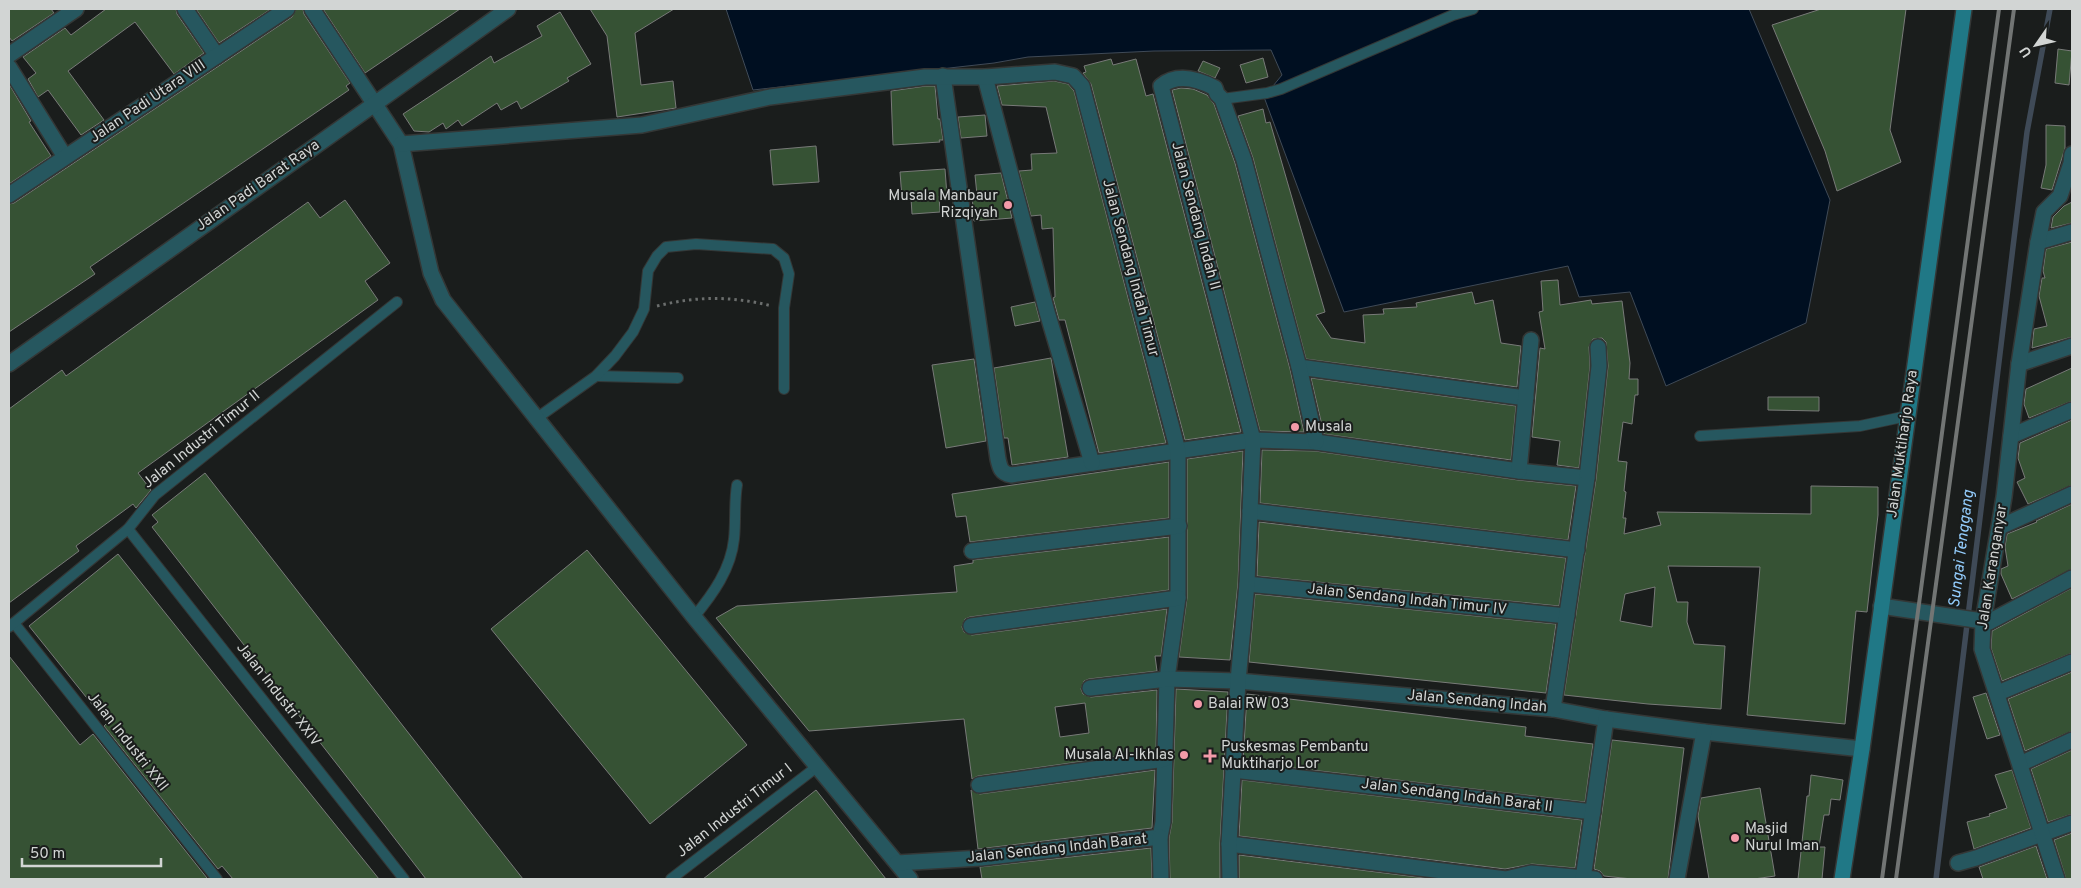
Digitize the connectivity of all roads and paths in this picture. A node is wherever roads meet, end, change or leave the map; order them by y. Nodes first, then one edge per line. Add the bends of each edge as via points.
1 (76, 9) edge
2 (186, 9) edge
3 (287, 9) edge
4 (312, 9) edge
5 (508, 9) edge
6 (1473, 9) edge
7 (1964, 9) edge
8 (9, 54) edge
9 (217, 56) junction
10 (9, 67) edge
11 (943, 76) junction
12 (985, 77) junction
13 (14, 84) edge
14 (1222, 99) junction
15 (380, 113) junction
16 (400, 144) junction
17 (2072, 154) edge
18 (66, 157) junction
19 (9, 194) edge
20 (2072, 232) edge
21 (2038, 242) junction
22 (397, 302) dead end
23 (784, 308) junction
24 (644, 309) junction
25 (1531, 340) dead end
26 (2072, 346) edge
27 (1598, 347) dead end
28 (9, 364) edge
29 (2019, 364) junction
30 (1299, 367) junction
31 (596, 376) junction
32 (678, 378) dead end
33 (784, 389) dead end
34 (1526, 398) junction
35 (2072, 410) edge
36 (1907, 416) junction
37 (537, 418) junction
38 (1700, 436) dead end
39 (2011, 436) junction
40 (1253, 440) junction
41 (1316, 442) junction
42 (1178, 451) junction
43 (1092, 463) junction
44 (1520, 471) junction
45 (1587, 478) junction
46 (737, 485) dead end
47 (2072, 494) edge
48 (1250, 511) junction
49 (1179, 526) junction
50 (2000, 527) junction
51 (128, 529) junction
52 (1577, 550) junction
53 (972, 551) dead end
54 (2072, 578) edge
55 (1247, 584) junction
56 (1178, 598) junction
57 (1881, 606) junction
58 (1567, 616) junction
59 (694, 617) junction
60 (1982, 622) junction
61 (12, 625) edge
62 (971, 626) dead end
63 (2072, 662) edge
64 (1167, 679) junction
65 (1238, 681) junction
66 (1090, 688) dead end
67 (1998, 693) junction
68 (1553, 709) junction
69 (1606, 719) junction
70 (1704, 732) junction
71 (2072, 740) edge
72 (1862, 749) junction
73 (1165, 759) junction
74 (2020, 764) junction
75 (818, 766) junction
76 (1233, 770) junction
77 (980, 785) dead end
78 (1592, 812) junction
79 (2072, 823) edge
80 (2041, 835) junction
81 (1160, 838) junction
82 (1229, 844) junction
83 (1958, 862) dead end
84 (897, 863) junction
85 (217, 879) edge
86 (404, 879) edge
87 (671, 879) edge
88 (910, 879) edge
89 (1161, 879) edge
90 (1230, 879) edge
91 (1506, 879) edge
92 (1587, 879) edge
93 (1677, 879) edge
94 (1842, 879) edge
95 (2057, 879) edge

1 - 8 street
2 - 9 street
3 - 9 street, Jalan Padi Utara VIII
4 - 15 street
5 - 15 street, Jalan Padi Barat Raya
6 - 14 lane via 1281,89
7 - 36 street, Jalan Muktiharjo Raya
9 - 18 street, Jalan Padi Utara VIII
10 - 13 street
11 - 12 street
11 - 16 street via 770,98 642,125
11 - 43 street via 1001,469 1011,475
12 - 42 street, Jalan Sendang Indah Timur via 1055,72 1073,76 1082,86
12 - 43 street via 1047,312
13 - 18 street
14 - 30 street via 1244,160
14 - 40 street, Jalan Sendang Indah II via 1215,88 1191,79 1171,80 1161,86
15 - 16 street
15 - 28 street, Jalan Padi Barat Raya
16 - 37 street via 431,273 443,300
17 - 21 street, Jalan Karanganyar via 2060,196 2044,212
18 - 19 street, Jalan Padi Utara VIII
20 - 21 street
21 - 29 street, Jalan Karanganyar
22 - 51 lane, Jalan Industri Timur II via 155,495
23 - 24 path via 743,299 714,298
23 - 24 lane via 789,274 784,258 774,249 696,244 666,247 656,256 648,271
23 - 33 lane
24 - 31 lane via 616,356
25 - 34 street
26 - 29 street
27 - 45 street via 1599,366
29 - 39 street, Jalan Karanganyar
30 - 34 street
30 - 41 street
31 - 32 lane
31 - 37 lane
34 - 44 street
35 - 39 street
36 - 38 lane via 1860,426
36 - 57 street, Jalan Muktiharjo Raya
37 - 59 street
39 - 50 street, Jalan Karanganyar
40 - 41 street
40 - 42 street
40 - 48 street, Jalan Sendang Indah II
41 - 44 street
42 - 43 street
42 - 49 street, Jalan Sendang Indah Barat
44 - 45 street
45 - 52 street
46 - 59 lane via 734,540 722,579
47 - 50 street
48 - 52 street
48 - 55 street, Jalan Sendang Indah II
49 - 53 street
49 - 56 street, Jalan Sendang Indah Barat
50 - 60 street, Jalan Karanganyar
51 - 61 lane, Jalan Industri Timur II
51 - 86 lane, Jalan Industri XXIV
52 - 58 street
54 - 60 street via 1990,622
55 - 58 street, Jalan Sendang Indah Timur IV
55 - 65 street, Jalan Sendang Indah II
56 - 62 street
56 - 64 street, Jalan Sendang Indah Barat
57 - 60 street
57 - 72 street, Jalan Muktiharjo Raya
58 - 68 street
59 - 75 street
60 - 67 street, Jalan Karanganyar via 1982,649
61 - 85 lane, Jalan Industri XXII
63 - 67 street
64 - 65 street, Jalan Sendang Indah
64 - 66 street, Jalan Sendang Indah
64 - 73 street, Jalan Sendang Indah Barat
65 - 68 street, Jalan Sendang Indah
65 - 76 street, Jalan Sendang Indah II
67 - 74 street, Jalan Karanganyar
68 - 69 street, Jalan Sendang Indah
69 - 70 street, Jalan Sendang Indah
69 - 78 street
70 - 72 street, Jalan Sendang Indah
70 - 93 street
71 - 74 street
72 - 94 street, Jalan Muktiharjo Raya
73 - 77 street
73 - 81 street, Jalan Sendang Indah Barat
74 - 80 street, Jalan Karanganyar
75 - 84 street
75 - 87 lane, Jalan Industri Timur I
76 - 78 street, Jalan Sendang Indah Barat II
76 - 82 street, Jalan Sendang Indah II
78 - 92 street
79 - 80 street
80 - 83 street
80 - 95 street, Jalan Karanganyar
81 - 84 street, Jalan Sendang Indah Barat via 981,858
81 - 89 street
82 - 90 street, Jalan Sendang Indah II
82 - 91 street
84 - 88 street
91 - 92 street via 1531,873

